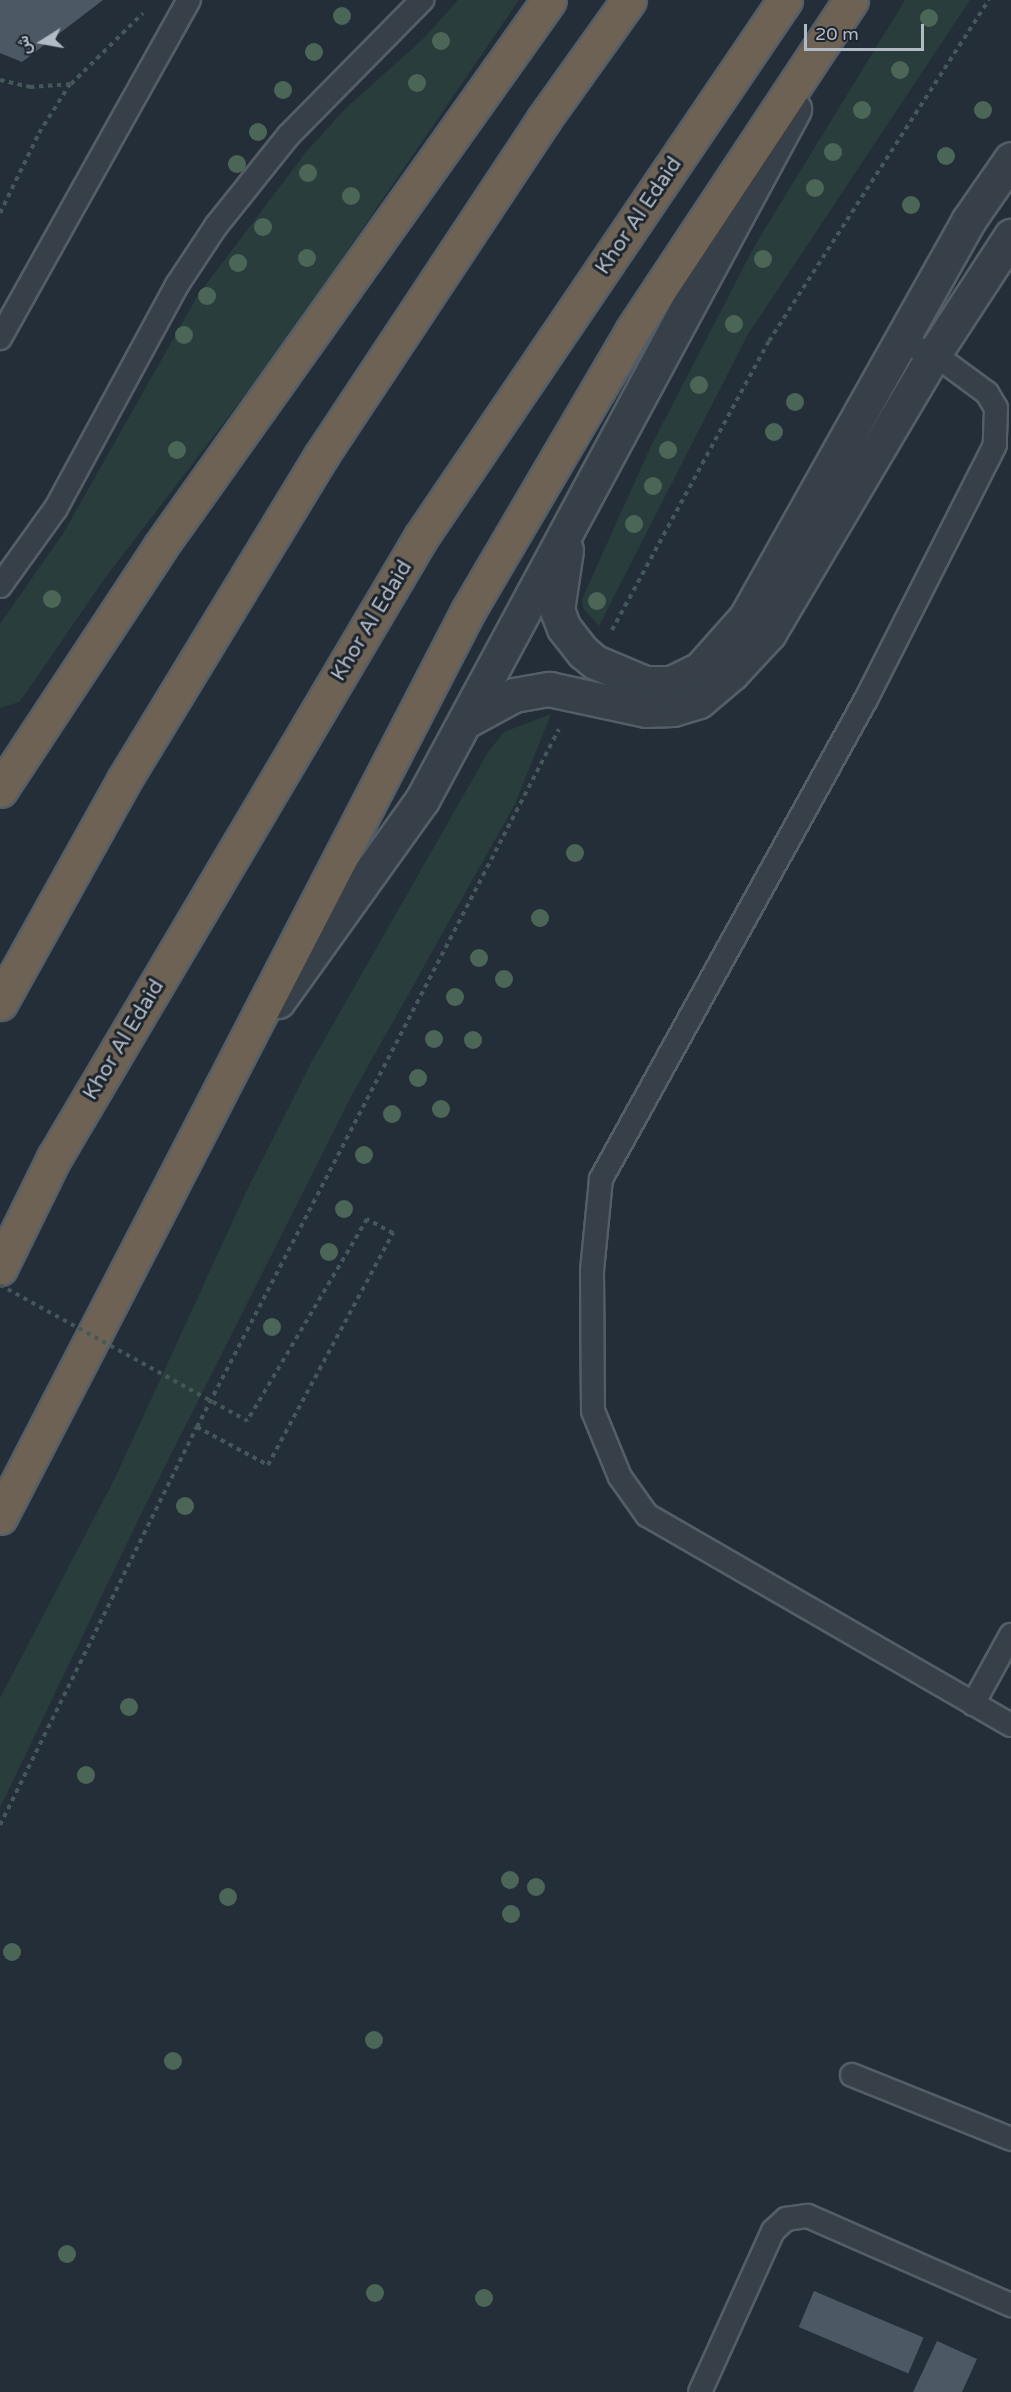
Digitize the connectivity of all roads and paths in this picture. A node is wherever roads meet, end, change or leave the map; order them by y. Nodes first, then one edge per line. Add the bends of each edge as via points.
1 (189, 0) edge
2 (422, 0) edge
3 (549, 0) edge
4 (629, 0) edge
5 (785, 0) edge
6 (852, 0) edge
7 (989, 0) edge
8 (147, 8) dead end
9 (0, 80) edge
10 (71, 84) junction
11 (1011, 159) edge
12 (0, 213) edge
13 (1011, 236) edge
14 (0, 338) edge
15 (902, 342) junction
16 (934, 354) junction
17 (574, 515) junction
18 (0, 586) edge
19 (595, 662) junction
20 (577, 694) junction
21 (466, 721) junction
22 (0, 790) edge
23 (0, 1003) edge
24 (243, 1048) junction
25 (0, 1268) edge
26 (0, 1285) edge
27 (197, 1427) junction
28 (0, 1517) edge
29 (1011, 1635) edge
30 (973, 1704) junction
31 (1011, 1725) edge
32 (0, 1825) edge
33 (852, 2075) dead end
34 (1011, 2139) edge
35 (1011, 2305) edge
36 (700, 2392) edge

1 - 14 lane
2 - 18 lane via 289,135 216,226 177,285 56,508
3 - 22 highway via 160,547
4 - 23 highway via 544,119 321,456 124,780
5 - 25 highway, Khor Al Edaid via 421,537 54,1158
6 - 17 street
6 - 24 highway via 632,331 468,611
7 - 19 path via 769,341
8 - 10 path
9 - 10 path via 30,87
10 - 12 path via 39,133
11 - 15 street via 968,221
13 - 16 street
15 - 16 lane
15 - 19 street via 746,617 729,639 700,669 671,683 645,683
16 - 20 street via 769,633 732,673 699,701 673,709 646,710
16 - 30 lane via 987,393 996,408 996,446 865,701 601,1179 592,1270 593,1411 620,1477 647,1515
17 - 19 street via 559,580 558,610 574,644
17 - 21 street
20 - 21 street via 534,690 514,695
20 - 27 path
21 - 24 street via 422,800
24 - 28 highway
26 - 27 path, bridge via 247,1421 367,1219 393,1233 268,1465
27 - 32 path
29 - 30 lane
30 - 31 lane
33 - 34 lane
35 - 36 lane via 808,2216 786,2219 773,2231

